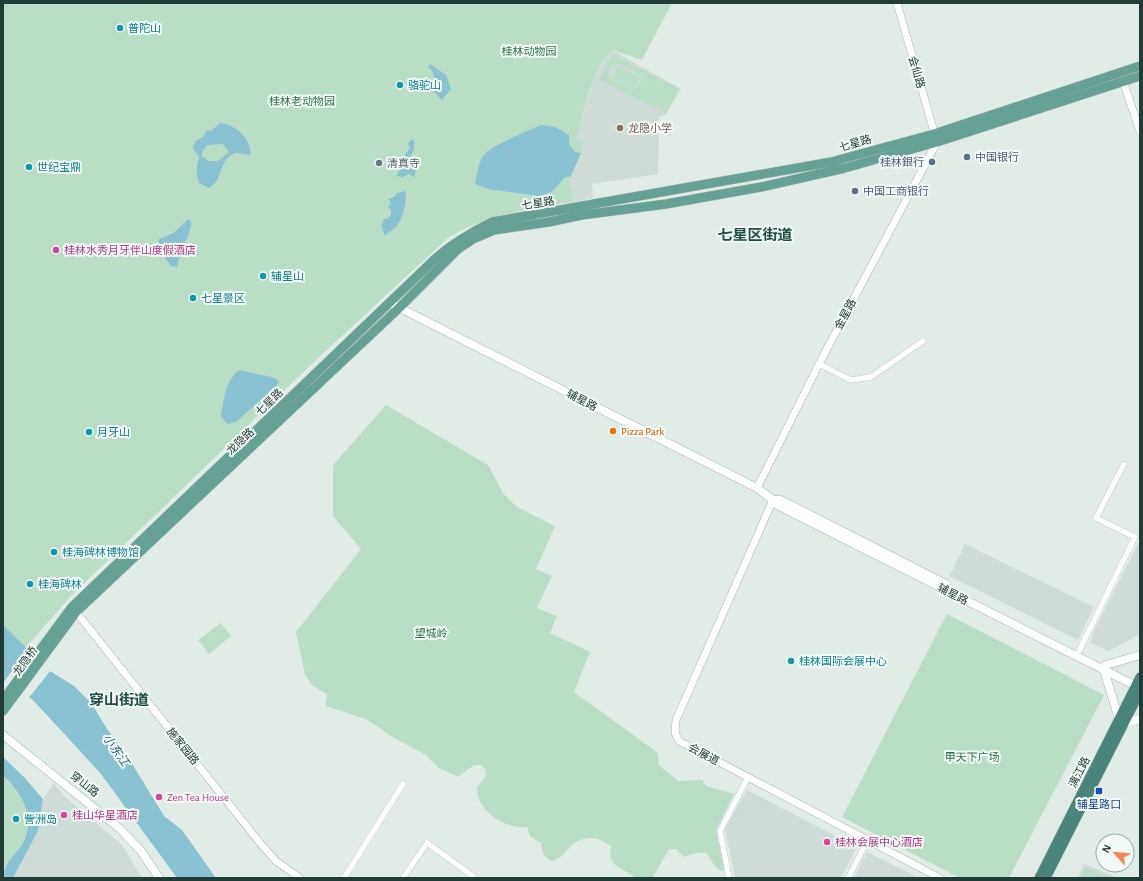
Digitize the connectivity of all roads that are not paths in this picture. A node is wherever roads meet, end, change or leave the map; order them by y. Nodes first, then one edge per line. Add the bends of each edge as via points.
1 (898, 3) edge
2 (1140, 66) edge
3 (1140, 76) edge
4 (1123, 81) junction
5 (1140, 131) edge
6 (935, 138) junction
7 (473, 239) joint
8 (390, 303) junction
9 (399, 308) junction
10 (923, 341) dead end
11 (819, 364) junction
12 (1124, 464) dead end
13 (758, 488) junction
14 (773, 500) junction
15 (74, 609) junction
16 (45, 647) joint
17 (1079, 651) junction
18 (1140, 655) edge
19 (1105, 667) junction
20 (1139, 684) edge
21 (5, 706) edge
22 (1140, 719) edge
23 (1121, 721) junction
24 (3, 735) edge
25 (748, 777) junction
26 (403, 784) dead end
27 (868, 840) junction
28 (159, 878) edge
29 (300, 878) edge
30 (344, 878) edge
31 (402, 878) edge
32 (472, 878) edge
33 (729, 878) edge
34 (848, 878) edge
35 (940, 878) edge
36 (1039, 878) edge
37 (1046, 878) edge

1 - 6 street, 会仙路
2 - 6 main road, 七星路
3 - 4 main road, 七星路
4 - 5 street
4 - 6 main road, 七星路
6 - 7 main road, 七星路 via 845,168 761,187 494,230
6 - 8 main road, 七星路 via 832,162 492,222 449,247
6 - 11 street, 金星路
7 - 9 main road, 龙隐路 via 444,262
8 - 9 main road, 辅星路
8 - 15 main road, 七星路
9 - 13 main road, 辅星路
9 - 15 main road, 龙隐路
10 - 11 street via 871,377 851,380
11 - 13 street, 金星路
12 - 17 street via 1096,518 1135,537
13 - 14 main road, 辅星路
14 - 17 main road, 辅星路 via 781,500
14 - 19 main road, 辅星路 via 777,505
14 - 25 street, 会展道 via 676,720 675,733 679,741
15 - 16 main road, 龙隐路
15 - 29 street, 施家园路 via 260,843 276,861
16 - 21 main road, 龙隐桥
17 - 19 main road, 辅星路
18 - 19 main road
19 - 20 main road, 辅星路
19 - 23 main road
20 - 23 highway, 漓江路
22 - 23 main road
23 - 36 highway, 漓江路
23 - 37 highway, 漓江路
24 - 28 main road, 穿山路 via 119,828 141,851
25 - 27 street, 会展道
25 - 33 street via 720,831
26 - 30 street
27 - 34 street
27 - 35 street, 会展道
31 - 32 street via 427,843 473,876

